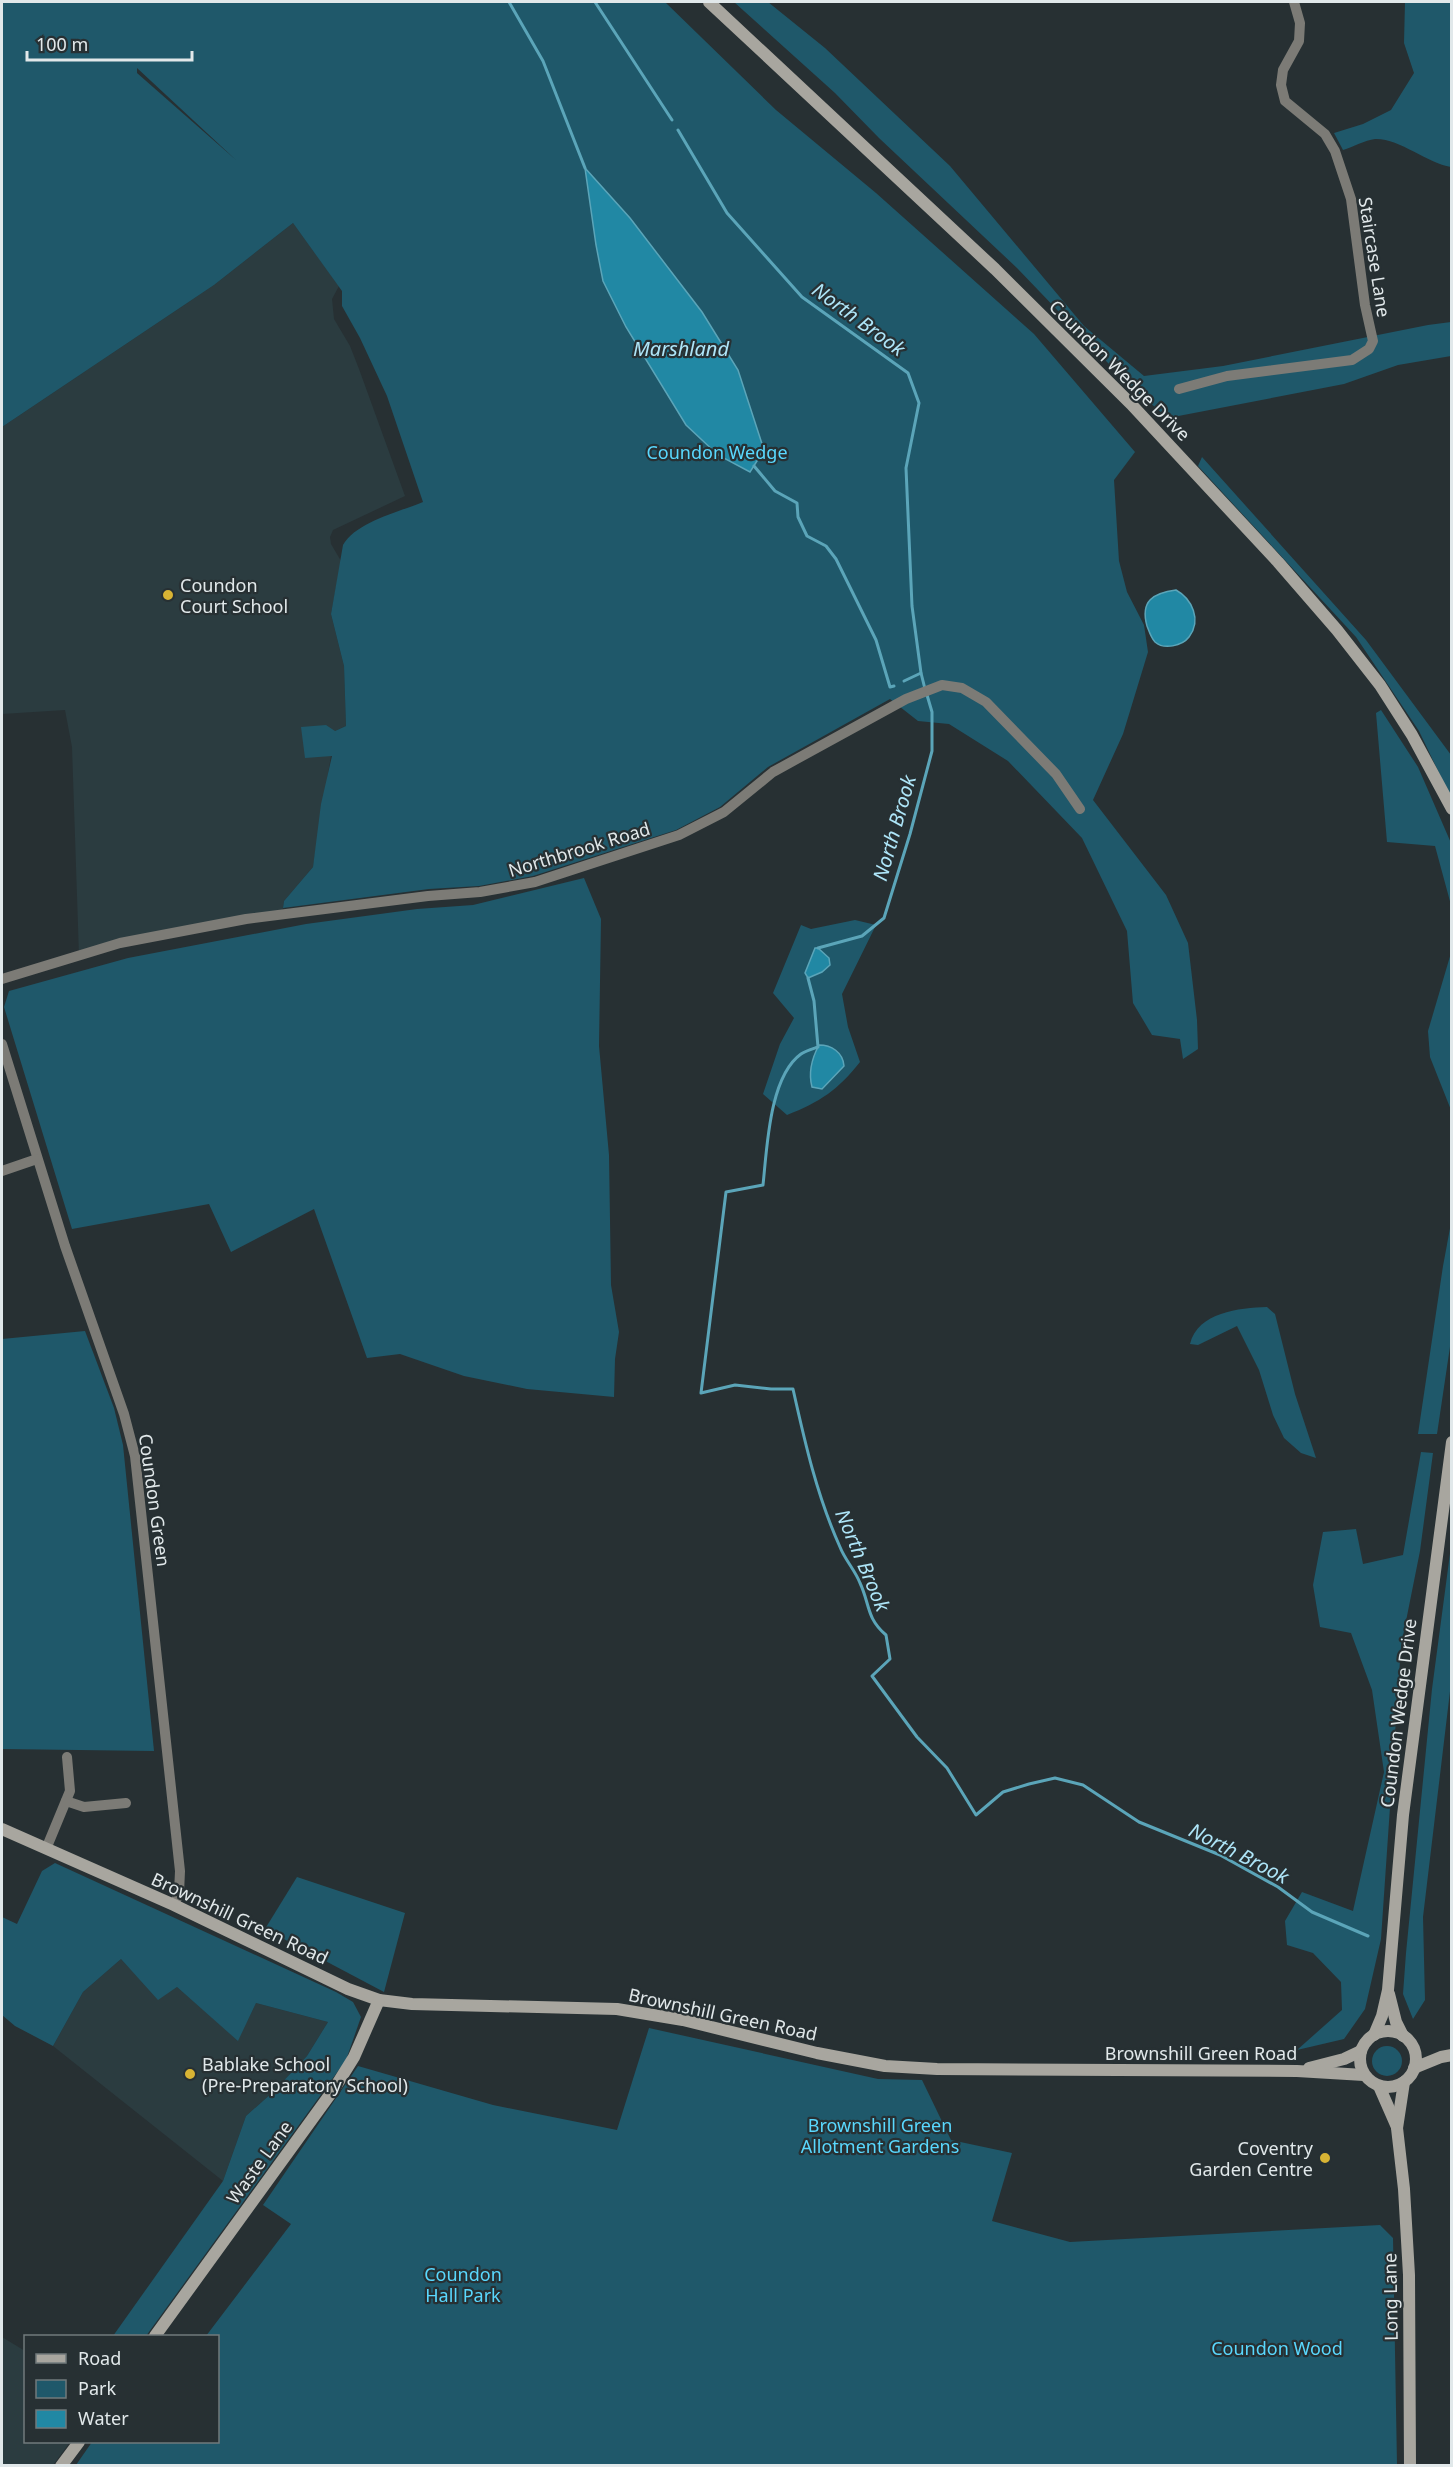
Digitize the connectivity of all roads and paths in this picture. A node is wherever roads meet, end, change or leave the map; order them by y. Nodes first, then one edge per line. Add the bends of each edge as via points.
1 (710, 2) edge
2 (1294, 2) edge
3 (1179, 389) dead end
4 (1080, 809) dead end
5 (1452, 809) edge
6 (2, 979) edge
7 (2, 1044) edge
8 (37, 1159) junction
9 (2, 1171) edge
10 (1452, 1442) edge
11 (67, 1757) dead end
12 (66, 1800) junction
13 (126, 1803) dead end
14 (2, 1830) edge
15 (46, 1849) junction
16 (174, 1905) junction
17 (1388, 1990) junction
18 (379, 2000) junction
19 (1374, 2035) junction
20 (1403, 2036) junction
21 (1412, 2047) junction
22 (1361, 2051) junction
23 (1446, 2056) edge
24 (1414, 2068) junction
25 (1296, 2071) junction
26 (1364, 2075) junction
27 (1404, 2082) junction
28 (1379, 2086) junction
29 (1397, 2128) junction
30 (156, 2335) edge
31 (77, 2443) edge
32 (61, 2466) edge
33 (1410, 2466) edge

1 - 5 main road, Coundon Wedge Drive via 995,269 1131,404 1278,562 1380,685 1413,735
2 - 3 street, Staircase Lane via 1300,23 1299,41 1283,70 1281,85 1285,101 1325,134 1335,151 1350,199 1373,341 1352,360 1227,376
4 - 6 street, Northbrook Road via 1056,774 986,702 962,688 942,685 906,699 773,772 724,812 679,836 535,882 246,919 120,943
7 - 8 street, Coundon Green
8 - 9 street
8 - 16 street, Coundon Green via 135,1456 180,1871
10 - 17 main road, Coundon Wedge Drive via 1403,1815
11 - 12 street via 70,1791
12 - 13 street via 84,1807
12 - 15 street
14 - 15 main road, Brownshill Green Road
15 - 16 main road, Brownshill Green Road
16 - 18 main road, Brownshill Green Road via 348,1989
17 - 19 main road, Coundon Wedge Drive
17 - 20 main road, Coundon Wedge Drive
18 - 25 main road, Brownshill Green Road via 617,2009 885,2066
18 - 30 main road, Waste Lane via 354,2057 334,2088
19 - 20 main road via 1392,2032
19 - 22 main road
20 - 21 main road
21 - 23 main road
21 - 24 main road
22 - 25 main road
22 - 26 main road
23 - 24 main road
24 - 27 main road
25 - 26 main road, Brownshill Green Road
26 - 28 main road
27 - 28 main road via 1394,2087
27 - 29 main road, Long Lane
28 - 29 main road, Long Lane
29 - 33 main road, Long Lane via 1409,2276
31 - 32 main road

